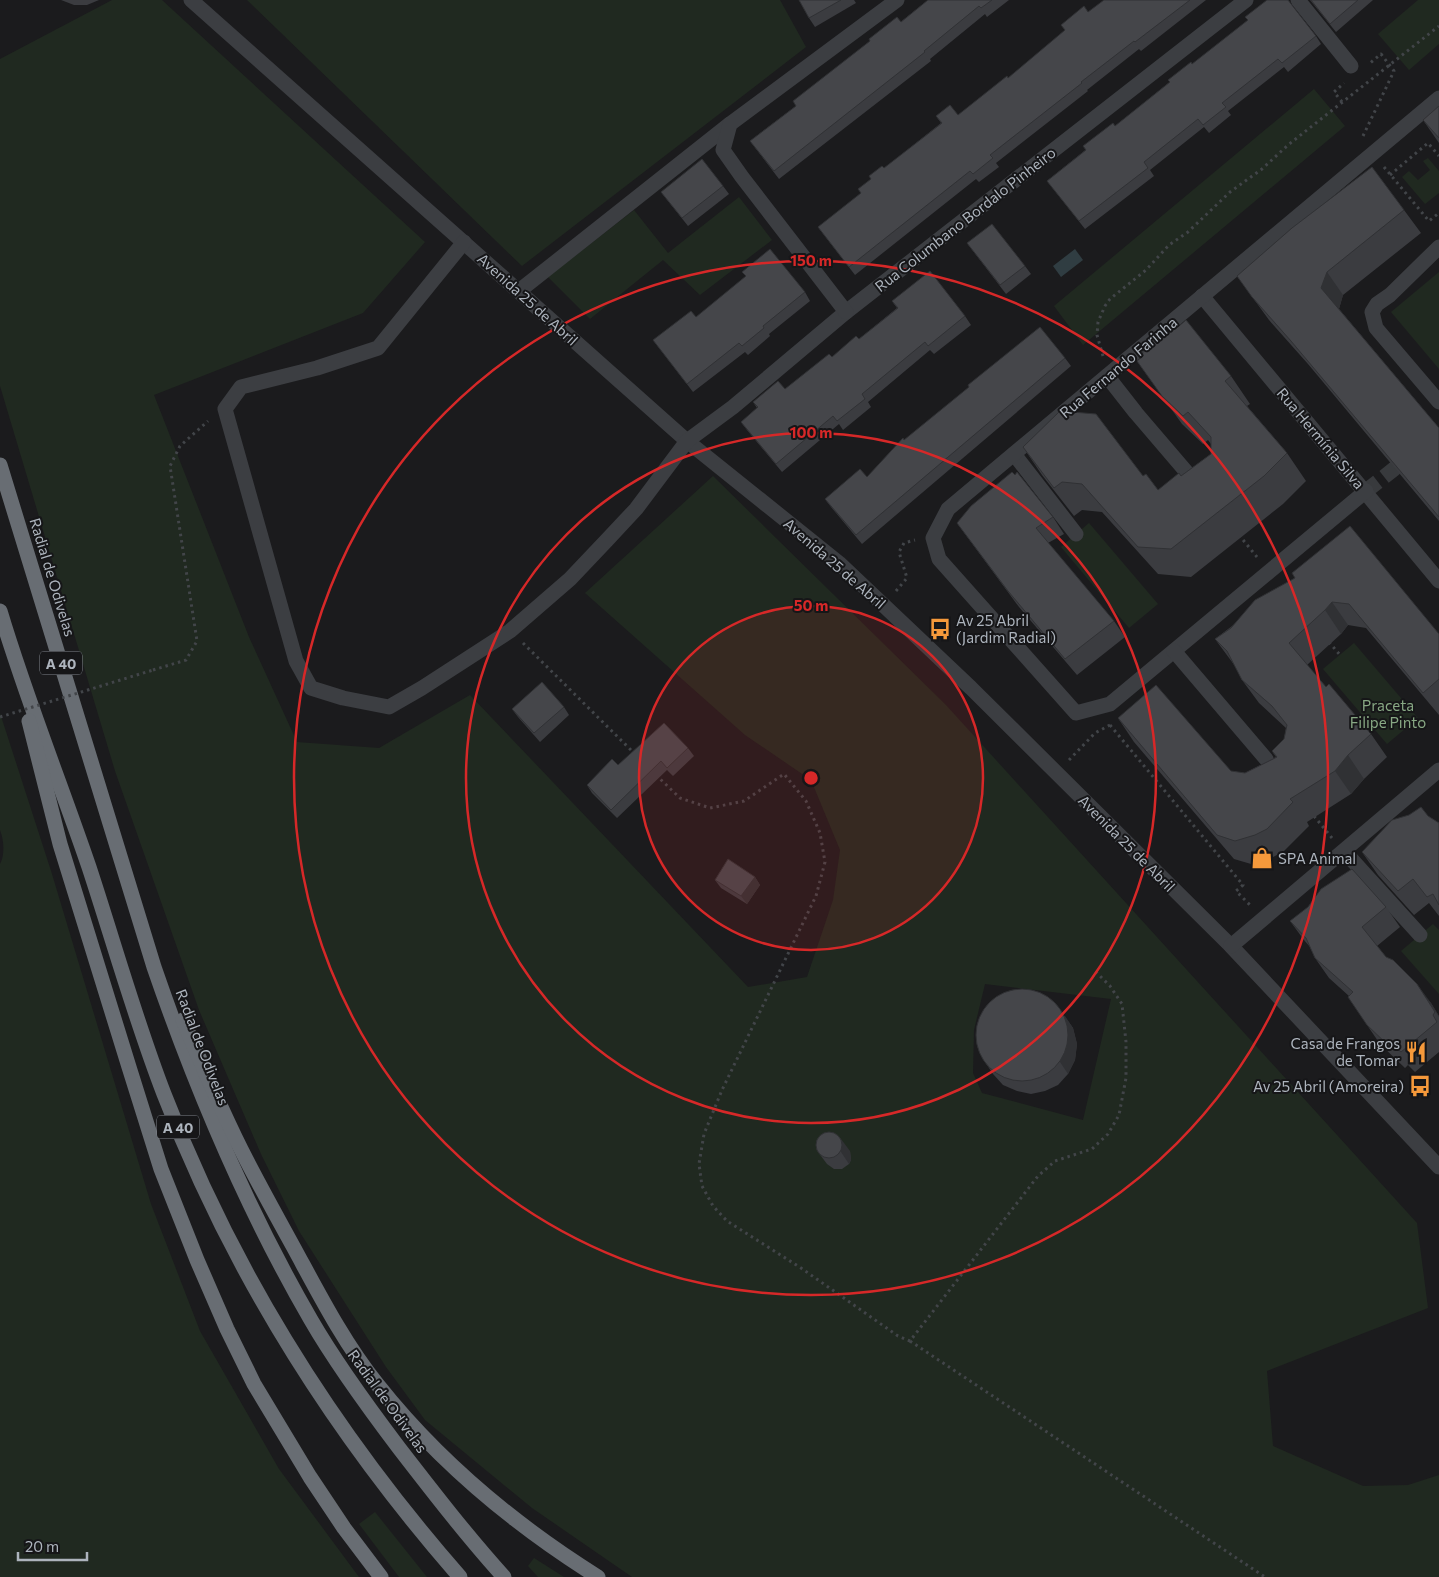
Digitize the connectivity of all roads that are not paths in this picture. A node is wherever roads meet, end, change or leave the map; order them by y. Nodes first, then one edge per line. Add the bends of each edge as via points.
1 (192, 0) edge
2 (1246, 0) edge
3 (1298, 0) edge
4 (889, 3) edge
5 (1351, 66) dead end
6 (1439, 98) edge
7 (730, 124) junction
8 (464, 242) junction
9 (1439, 246) edge
10 (518, 290) junction
11 (1202, 296) junction
12 (846, 312) junction
13 (1107, 376) junction
14 (1439, 402) edge
15 (687, 440) junction
16 (1014, 454) junction
17 (0, 465) edge
18 (1195, 482) edge
19 (1366, 491) junction
20 (1076, 534) dead end
21 (1439, 581) edge
22 (2, 617) edge
23 (1174, 651) junction
24 (1266, 759) dead end
25 (1438, 774) edge
26 (1344, 851) junction
27 (121, 862) junction
28 (1420, 936) dead end
29 (1230, 946) junction
30 (1439, 1167) edge
31 (381, 1577) edge
32 (460, 1577) edge
33 (504, 1577) edge
34 (598, 1577) edge

1 - 8 street, Avenida 25 de Abril
2 - 12 street, Rua Columbano Bordalo Pinheiro
3 - 5 street
4 - 7 street
6 - 11 street, Rua Fernando Farinha
7 - 10 street
7 - 12 street via 723,150
8 - 10 street, Avenida 25 de Abril
8 - 15 street, Rua Columbano Bordalo Pinheiro via 378,348 317,368 240,387 226,409 296,661 310,688 389,707 510,631 570,579 636,509
9 - 14 street via 1372,312 1376,328
10 - 15 street, Avenida 25 de Abril
11 - 13 street, Rua Fernando Farinha
11 - 19 street, Rua Hermínia Silva
12 - 15 street, Rua Columbano Bordalo Pinheiro via 733,407
13 - 16 street, Rua Fernando Farinha
13 - 18 street
15 - 29 street, Avenida 25 de Abril via 839,563 972,688
16 - 20 street
16 - 23 street, Rua Fernando Farinha via 948,509 933,538 939,559 1076,712 1110,704
17 - 27 highway, Radial de Odivelas / A 40
19 - 21 street, Rua Hermínia Silva
19 - 23 street
22 - 31 highway via 60,844 161,1169 227,1329 254,1384 314,1484
22 - 32 highway, A 40 via 89,868 138,1024 192,1162 266,1307 297,1359 385,1486
23 - 24 street
25 - 26 street
26 - 28 street
26 - 29 street
27 - 33 highway, Radial de Odivelas / A 40 via 157,976 199,1090 252,1209 285,1273 312,1321 376,1417
27 - 34 highway via 172,997 214,1092 309,1276 347,1339 381,1389 458,1472 538,1536
29 - 30 street, Avenida 25 de Abril

